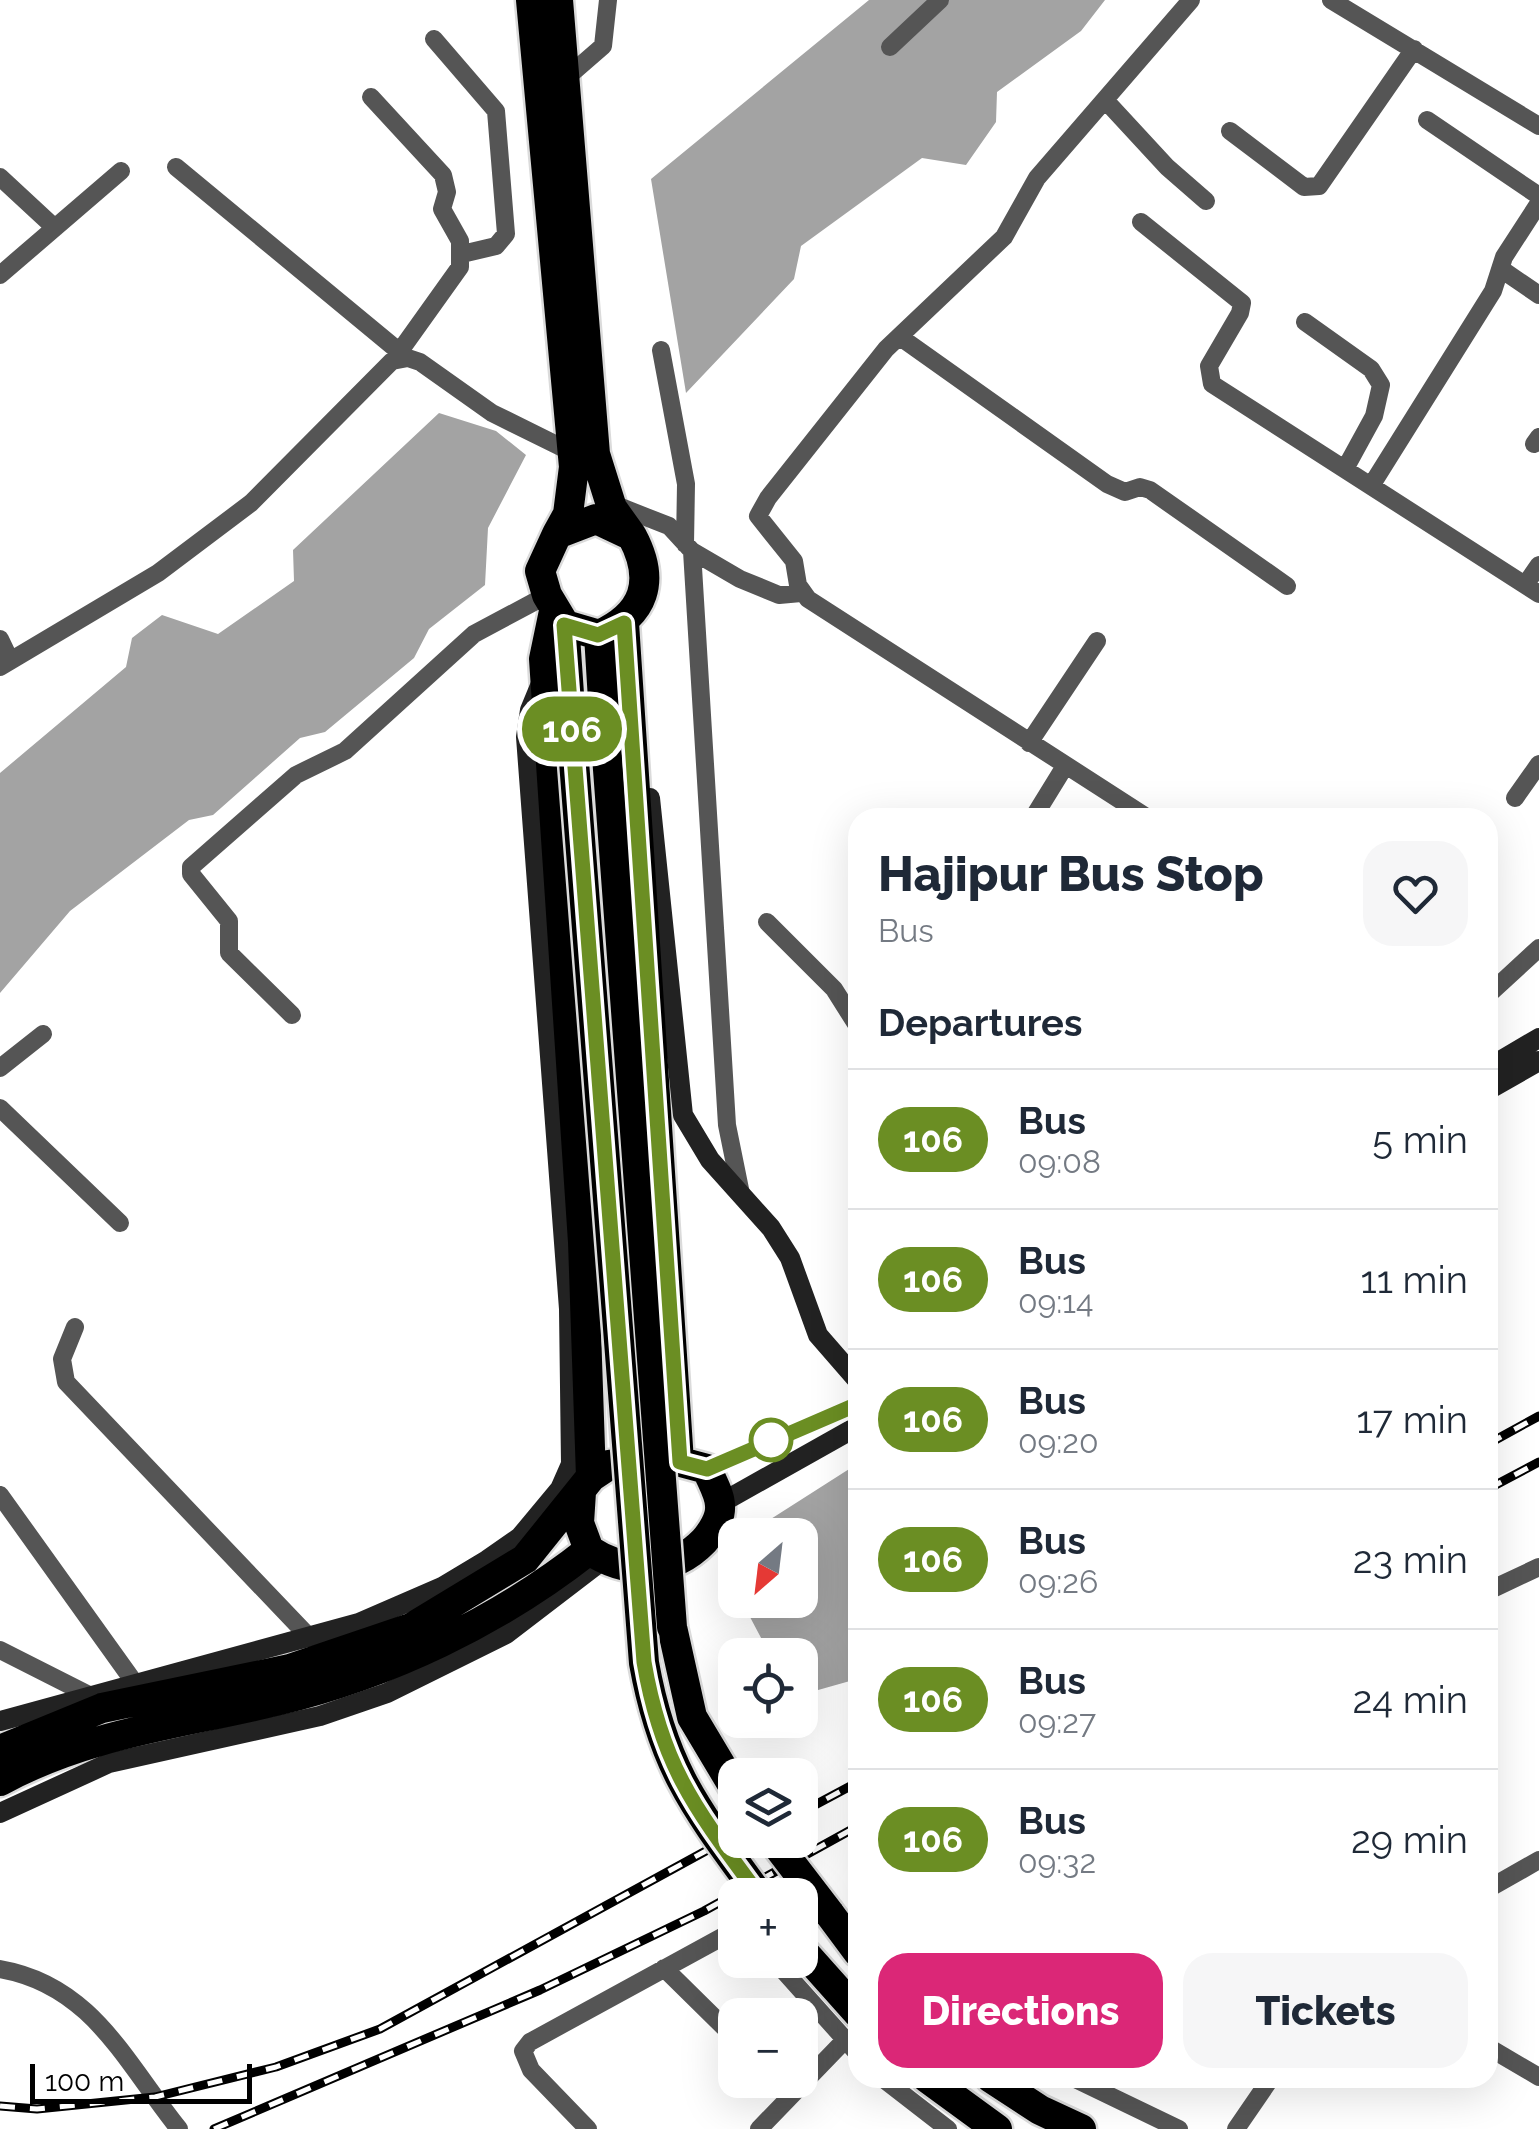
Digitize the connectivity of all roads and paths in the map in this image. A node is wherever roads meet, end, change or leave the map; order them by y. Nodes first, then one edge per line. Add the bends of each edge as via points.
1 (531, 0) edge
2 (558, 0) edge
3 (608, 0) edge
4 (940, 0) edge
5 (1191, 0) edge
6 (1332, 0) edge
7 (434, 39) dead end
8 (890, 47) dead end
9 (1414, 49) junction
10 (565, 79) junction
11 (371, 97) dead end
12 (1106, 102) junction
13 (1427, 120) dead end
14 (1539, 126) edge
15 (1230, 131) dead end
16 (176, 168) dead end
17 (122, 170) dead end
18 (0, 177) edge
19 (1539, 200) edge
20 (1206, 201) dead end
21 (1141, 222) dead end
22 (55, 228) junction
23 (462, 254) junction
24 (1500, 269) junction
25 (0, 275) edge
26 (1539, 295) edge
27 (1304, 322) dead end
28 (900, 336) junction
29 (661, 350) dead end
30 (404, 355) junction
31 (573, 452) junction
32 (1346, 469) junction
33 (1371, 486) junction
34 (609, 502) junction
35 (557, 534) junction
36 (632, 536) junction
37 (689, 548) junction
38 (1539, 564) edge
39 (1287, 586) dead end
40 (1532, 590) edge
41 (801, 592) junction
42 (555, 610) junction
43 (616, 637) junction
44 (0, 640) edge
45 (1097, 641) dead end
46 (5, 663) edge
47 (546, 674) junction
48 (1028, 743) junction
49 (1539, 764) edge
50 (1065, 766) junction
51 (1515, 798) dead end
52 (1039, 808) edge
53 (1132, 808) edge
54 (767, 922) dead end
55 (1539, 948) edge
56 (1498, 986) edge
57 (848, 1011) edge
58 (292, 1015) dead end
59 (42, 1034) dead end
60 (1539, 1038) edge
61 (1498, 1058) edge
62 (1539, 1061) edge
63 (0, 1068) edge
64 (1498, 1084) edge
65 (0, 1108) edge
66 (741, 1194) junction
67 (120, 1224) dead end
68 (75, 1328) dead end
69 (848, 1370) edge
70 (848, 1408) edge
71 (848, 1432) edge
72 (693, 1465) junction
73 (586, 1485) junction
74 (0, 1494) edge
75 (721, 1503) junction
76 (522, 1548) junction
77 (597, 1555) junction
78 (1539, 1567) edge
79 (1498, 1585) edge
80 (310, 1638) junction
81 (411, 1642) junction
82 (0, 1650) edge
83 (134, 1682) junction
84 (86, 1694) junction
85 (0, 1720) edge
86 (0, 1750) edge
87 (718, 1762) edge
88 (0, 1780) edge
89 (0, 1813) edge
90 (786, 1858) edge
91 (1539, 1860) edge
92 (747, 1878) edge
93 (1498, 1883) edge
94 (718, 1939) edge
95 (848, 1939) edge
96 (664, 1968) junction
97 (0, 1970) edge
98 (793, 1978) edge
99 (818, 1978) edge
100 (718, 2021) edge
101 (848, 2028) edge
102 (848, 2031) edge
103 (848, 2041) edge
104 (1498, 2052) edge
105 (1539, 2077) edge
106 (895, 2088) edge
107 (941, 2088) edge
108 (1006, 2088) edge
109 (1094, 2088) edge
110 (1264, 2088) edge
111 (179, 2129) edge
112 (588, 2129) edge
113 (759, 2129) edge
114 (948, 2129) edge
115 (997, 2129) edge
116 (1081, 2129) edge
117 (1179, 2129) edge
118 (1236, 2129) edge

1 - 31 highway
2 - 10 highway
3 - 10 street via 603,46
4 - 8 street
5 - 12 street
6 - 9 street
7 - 23 street via 496,111 506,234 496,246
9 - 14 street
9 - 15 street via 1319,186 1304,187
10 - 34 highway via 595,454
11 - 23 street via 443,175 442,208
12 - 20 street
12 - 28 street via 1037,178 1004,237
13 - 19 street
16 - 30 street
17 - 22 street
18 - 22 street
19 - 24 street
21 - 32 street via 1242,303 1208,366 1212,384
22 - 25 street
23 - 30 street via 454,280
24 - 26 street
24 - 33 street via 1494,291
27 - 32 street via 1371,369 1381,385 1374,416
28 - 39 street via 1106,484 1125,492 1150,490
28 - 41 street via 864,373 758,516 794,561
29 - 37 street via 686,484
30 - 31 street via 492,414
30 - 46 street via 251,502 158,573
31 - 35 highway via 568,514
32 - 33 street
33 - 40 street
34 - 36 highway
34 - 37 street via 669,526
35 - 36 highway via 596,519
35 - 42 highway via 540,571
36 - 43 highway via 645,583
37 - 41 street via 779,595
37 - 66 street via 727,1125
38 - 40 street
41 - 48 street
42 - 43 highway
42 - 47 highway
42 - 58 street via 474,634 344,750 283,784 191,867 229,921 230,953
42 - 92 highway, bridge via 571,723 644,1662 654,1719 676,1776
43 - 66 street via 634,667 640,702 679,1100 694,1138
43 - 72 highway
43 - 87 highway, bridge via 604,716 672,1627 692,1718
44 - 46 street
45 - 48 street
47 - 73 highway via 583,1242
47 - 76 street via 526,737 572,1446 560,1489
48 - 50 street
49 - 51 street
50 - 52 street
50 - 53 street
54 - 57 street
55 - 56 street
59 - 63 street
60 - 61 street
62 - 64 street
65 - 67 street
66 - 69 street via 790,1258 818,1335
68 - 80 street via 62,1359 66,1382
70 - 72 street
71 - 75 street
72 - 73 highway via 666,1458 609,1466
72 - 75 highway
73 - 76 highway
73 - 77 highway via 579,1523
74 - 83 street
75 - 77 highway via 707,1538 673,1564 621,1566
76 - 80 street
76 - 81 highway
77 - 81 highway
77 - 89 street via 506,1634 388,1693 320,1716 109,1763
78 - 79 street
80 - 83 street
81 - 86 highway via 102,1708
81 - 88 highway via 276,1701 86,1742
82 - 84 street
83 - 84 street
84 - 85 street
90 - 95 highway, bridge
91 - 93 street
94 - 96 street
96 - 100 street
96 - 112 street via 524,2051 531,2070
97 - 111 street via 38,1979 74,2000
98 - 102 street
99 - 101 highway
103 - 113 street
104 - 105 street
106 - 114 street
107 - 115 highway
108 - 116 highway
109 - 117 street
110 - 118 street

